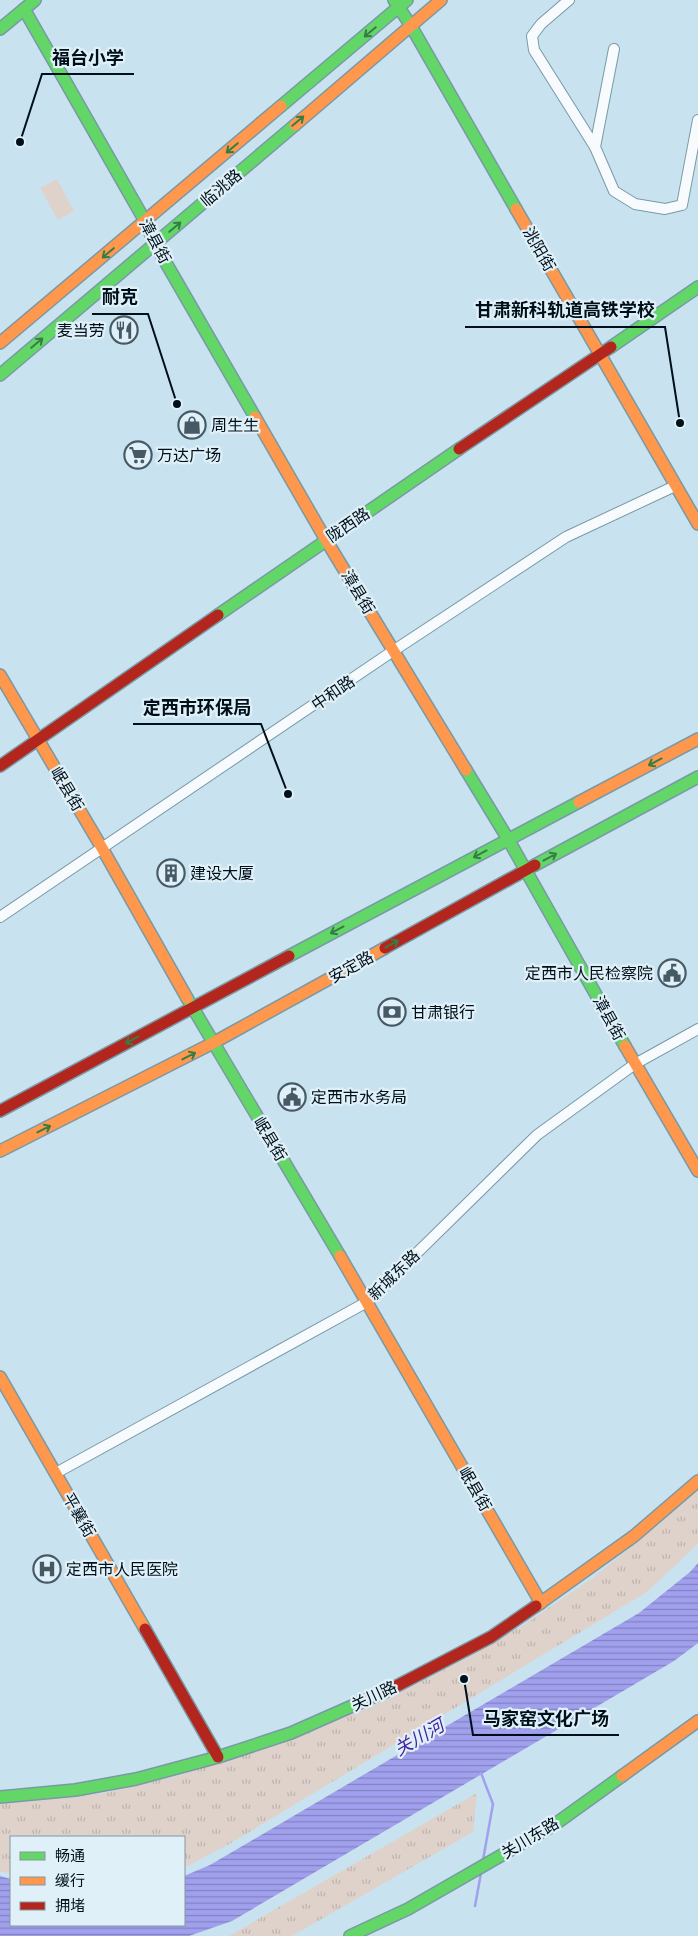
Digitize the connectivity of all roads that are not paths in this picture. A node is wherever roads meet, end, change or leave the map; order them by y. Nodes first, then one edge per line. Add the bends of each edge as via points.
1 (35, 0) edge
2 (441, 0) edge
3 (569, 0) edge
4 (400, 2) edge
5 (24, 10) junction
6 (411, 26) junction
7 (0, 30) edge
8 (614, 49) dead end
9 (698, 120) edge
10 (595, 147) junction
11 (145, 222) junction
12 (155, 244) junction
13 (698, 287) edge
14 (0, 343) edge
15 (599, 353) junction
16 (0, 375) edge
17 (675, 486) junction
18 (698, 524) edge
19 (326, 540) junction
20 (393, 651) junction
21 (0, 675) edge
22 (698, 739) edge
23 (38, 740) junction
24 (0, 766) edge
25 (698, 777) edge
26 (508, 839) junction
27 (102, 848) junction
28 (526, 870) junction
29 (0, 917) edge
30 (193, 1007) junction
31 (698, 1029) edge
32 (213, 1043) junction
33 (635, 1064) junction
34 (0, 1111) edge
35 (0, 1151) edge
36 (698, 1171) edge
37 (367, 1302) junction
38 (0, 1377) edge
39 (56, 1473) junction
40 (698, 1481) edge
41 (541, 1603) junction
42 (698, 1721) edge
43 (218, 1757) junction
44 (0, 1797) edge
45 (350, 1936) edge

1 - 5 street
2 - 6 street, 临洮路
3 - 10 street via 532,36 534,50
4 - 6 street, 洮阳街
4 -> 11 street, 临洮路
5 - 7 street
5 - 11 street, 漳县街
12 -> 6 street, 临洮路
6 - 15 street, 洮阳街
8 - 10 street
9 - 10 street via 682,205 665,209 635,204 614,191
11 - 12 street, 漳县街
11 -> 14 street, 临洮路
16 -> 12 street, 临洮路
12 - 19 street, 漳县街
13 - 15 street, 陇西路
15 - 17 street, 洮阳街
15 - 19 street, 陇西路
17 - 18 street, 洮阳街
17 - 20 street, 中和路 via 566,537
19 - 20 street, 漳县街
19 - 23 street, 陇西路
20 - 26 street, 漳县街
20 - 27 street, 中和路
21 - 23 street, 岷县街
22 -> 26 street
23 - 24 street, 陇西路
23 - 27 street, 岷县街
28 -> 25 street, 安定路
26 - 28 street, 漳县街
26 -> 30 street
27 - 29 street, 中和路
27 - 30 street, 岷县街
32 -> 28 street, 安定路
28 - 33 street, 漳县街
30 - 32 street, 岷县街
30 -> 34 street
31 - 33 street, 新城东路
35 -> 32 street, 安定路
32 - 37 street, 岷县街
33 - 36 street, 漳县街
33 - 37 street, 新城东路 via 537,1135
37 - 39 street, 新城东路
37 - 41 street, 岷县街
38 - 39 street, 平襄街
39 - 43 street, 平襄街
40 - 41 street, 关川路 via 634,1536
41 - 43 street, 关川路 via 491,1637 387,1691 291,1733
42 - 45 street, 关川东路 via 554,1825 408,1909
43 - 44 street, 关川路 via 136,1779 75,1790

